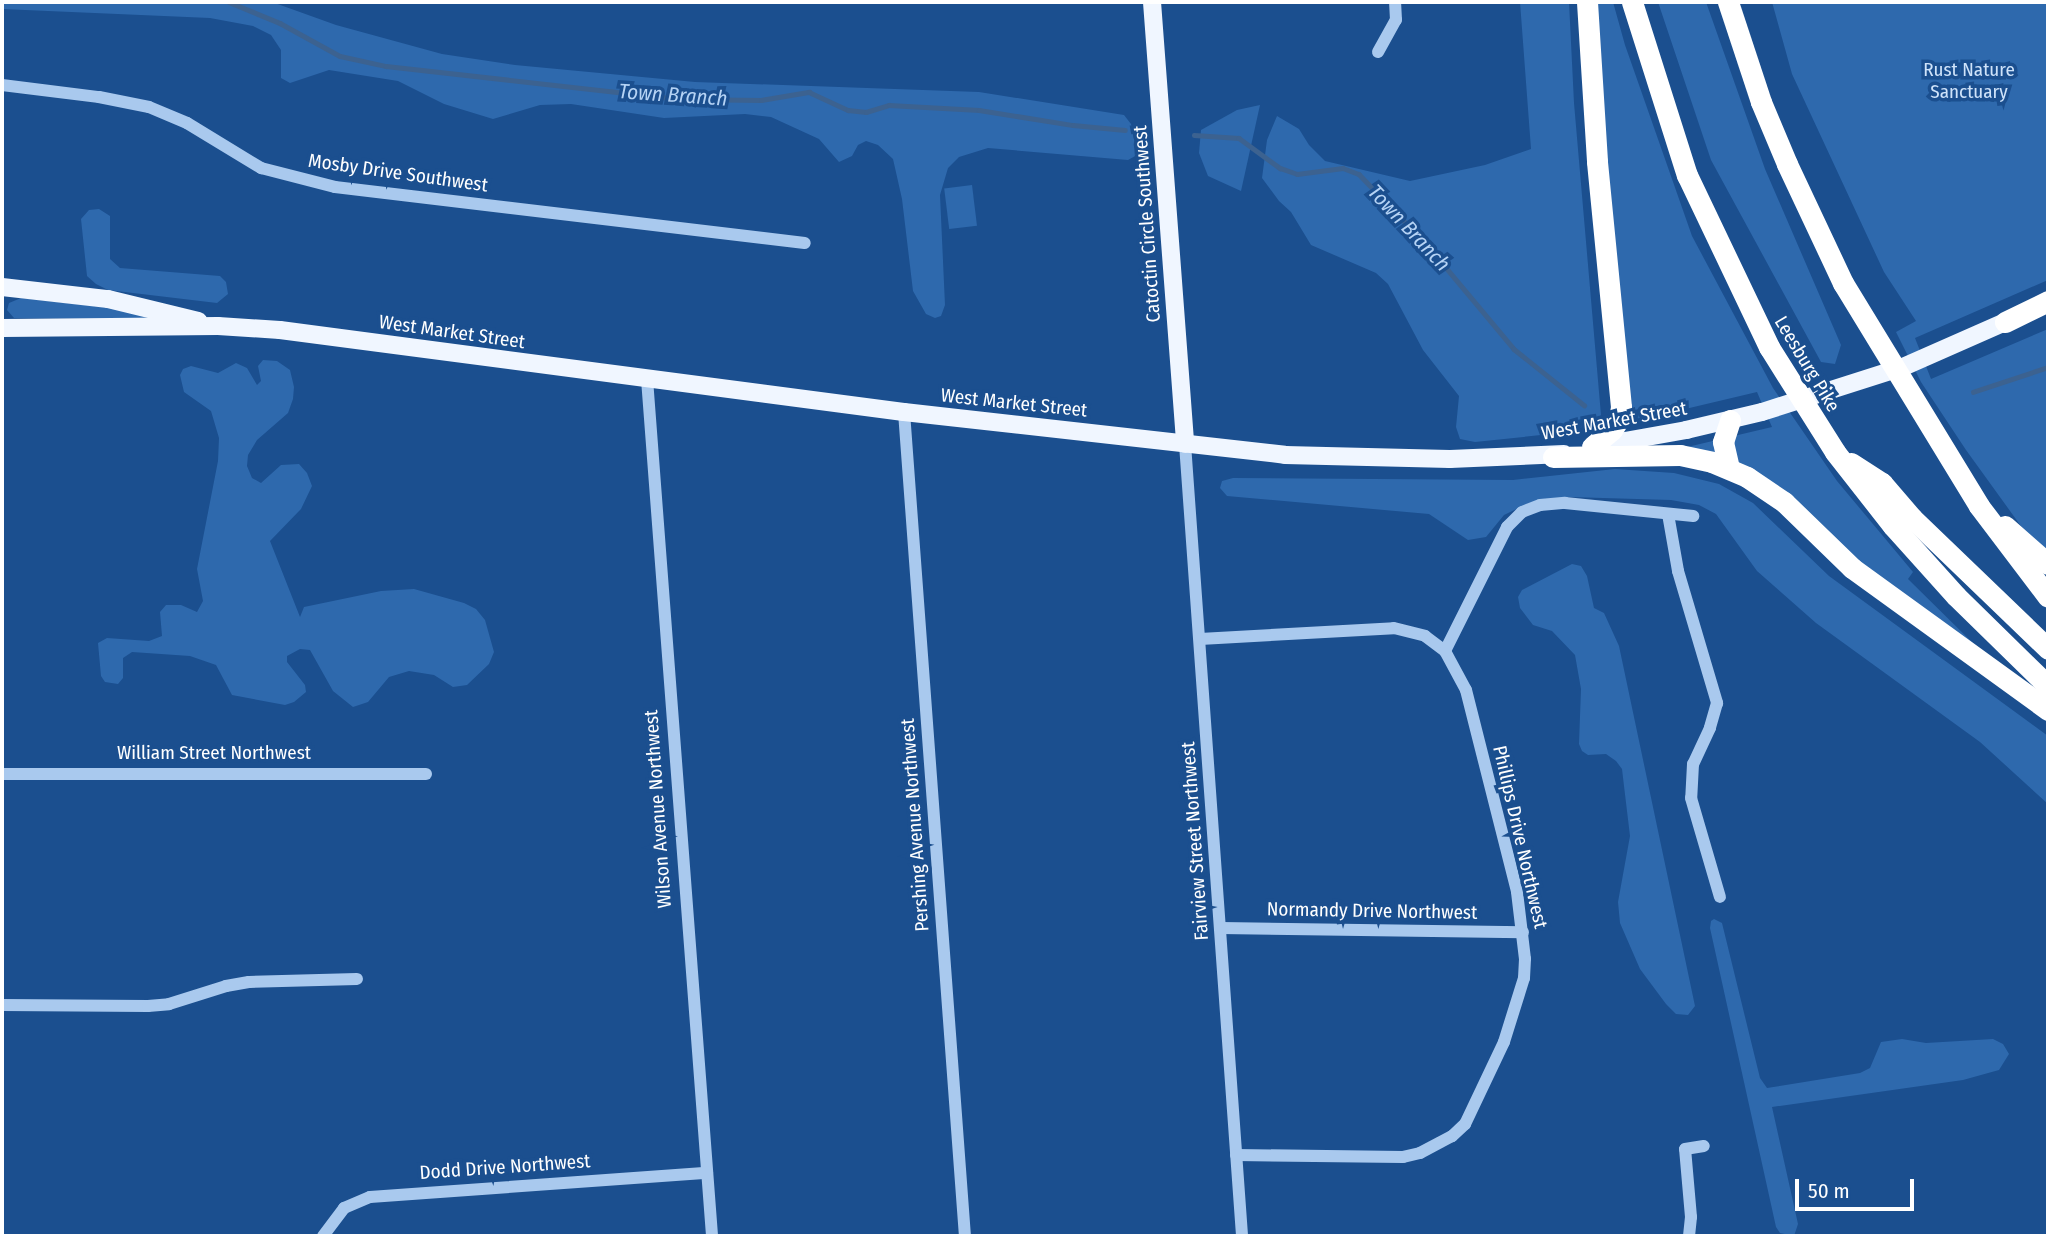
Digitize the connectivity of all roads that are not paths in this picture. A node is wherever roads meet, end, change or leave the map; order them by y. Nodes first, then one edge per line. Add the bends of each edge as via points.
1 (1152, 2) edge
2 (1395, 2) edge
3 (1587, 2) edge
4 (1632, 2) edge
5 (1728, 2) edge
6 (1378, 52) dead end
7 (2, 85) edge
8 (805, 243) dead end
9 (2, 287) edge
10 (2048, 301) edge
11 (2048, 307) edge
12 (2005, 322) junction
13 (218, 326) junction
14 (2, 328) edge
15 (647, 379) junction
16 (904, 412) junction
17 (1730, 420) junction
18 (1185, 444) junction
19 (1593, 446) junction
20 (1835, 452) junction
21 (1553, 457) junction
22 (1729, 468) junction
23 (1979, 506) junction
24 (1668, 514) junction
25 (1693, 516) dead end
26 (2048, 564) edge
27 (2048, 597) edge
28 (1200, 639) junction
29 (2048, 649) edge
30 (1445, 651) junction
31 (2048, 686) edge
32 (2048, 710) edge
33 (2, 774) edge
34 (426, 774) dead end
35 (1720, 897) dead end
36 (1221, 929) junction
37 (1523, 932) junction
38 (357, 979) dead end
39 (2, 1005) edge
40 (1704, 1146) dead end
41 (1236, 1155) junction
42 (707, 1173) junction
43 (323, 1236) edge
44 (712, 1236) edge
45 (965, 1236) edge
46 (1242, 1236) edge
47 (1689, 1236) edge

1 - 18 main road, Catoctin Circle Southwest
2 - 6 street via 1396,20
3 - 19 highway via 1621,407 1612,430
4 - 20 highway, Leesburg Pike via 1666,114 1703,211 1761,332
5 - 23 highway via 1761,102 1821,239
7 - 8 street, Mosby Drive Southwest via 149,107 187,123 261,169 335,187
9 - 13 main road via 108,299
10 - 12 highway
11 - 12 highway
12 - 17 main road, West Market Street via 1941,352
13 - 14 main road, West Market Street
13 - 15 main road, West Market Street via 280,330
15 - 16 main road, West Market Street
15 - 42 street, Wilson Avenue Northwest
16 - 18 main road, West Market Street
16 - 45 street, Pershing Avenue Northwest
17 - 19 main road, West Market Street
17 - 22 highway via 1723,442
18 - 21 main road, West Market Street via 1345,458
18 - 28 street, Fairview Street Northwest
19 - 21 main road, West Market Street
20 - 29 highway via 1882,483 1912,518
20 - 31 highway, Leesburg Pike via 1920,556
21 - 22 highway via 1680,455
22 - 32 highway via 1775,495 1852,568
23 - 26 highway
23 - 27 highway
24 - 25 street
24 - 30 street via 1565,503 1522,512 1507,527
24 - 35 street via 1678,571 1717,703 1693,764 1691,799
28 - 30 street via 1394,628 1425,636
28 - 36 street, Fairview Street Northwest
30 - 37 street, Phillips Drive Northwest via 1466,690
33 - 34 street, William Street Northwest
36 - 37 street, Normandy Drive Northwest
36 - 41 street, Fairview Street Northwest
37 - 41 street, Phillips Drive Northwest via 1524,978 1515,1011 1486,1083 1465,1124 1452,1136 1403,1157
38 - 39 street via 249,982 148,1006
40 - 47 street via 1685,1149
41 - 46 street, Fairview Street Northwest
42 - 43 street, Dodd Drive Northwest via 370,1196 344,1208
42 - 44 street, Wilson Avenue Northwest

